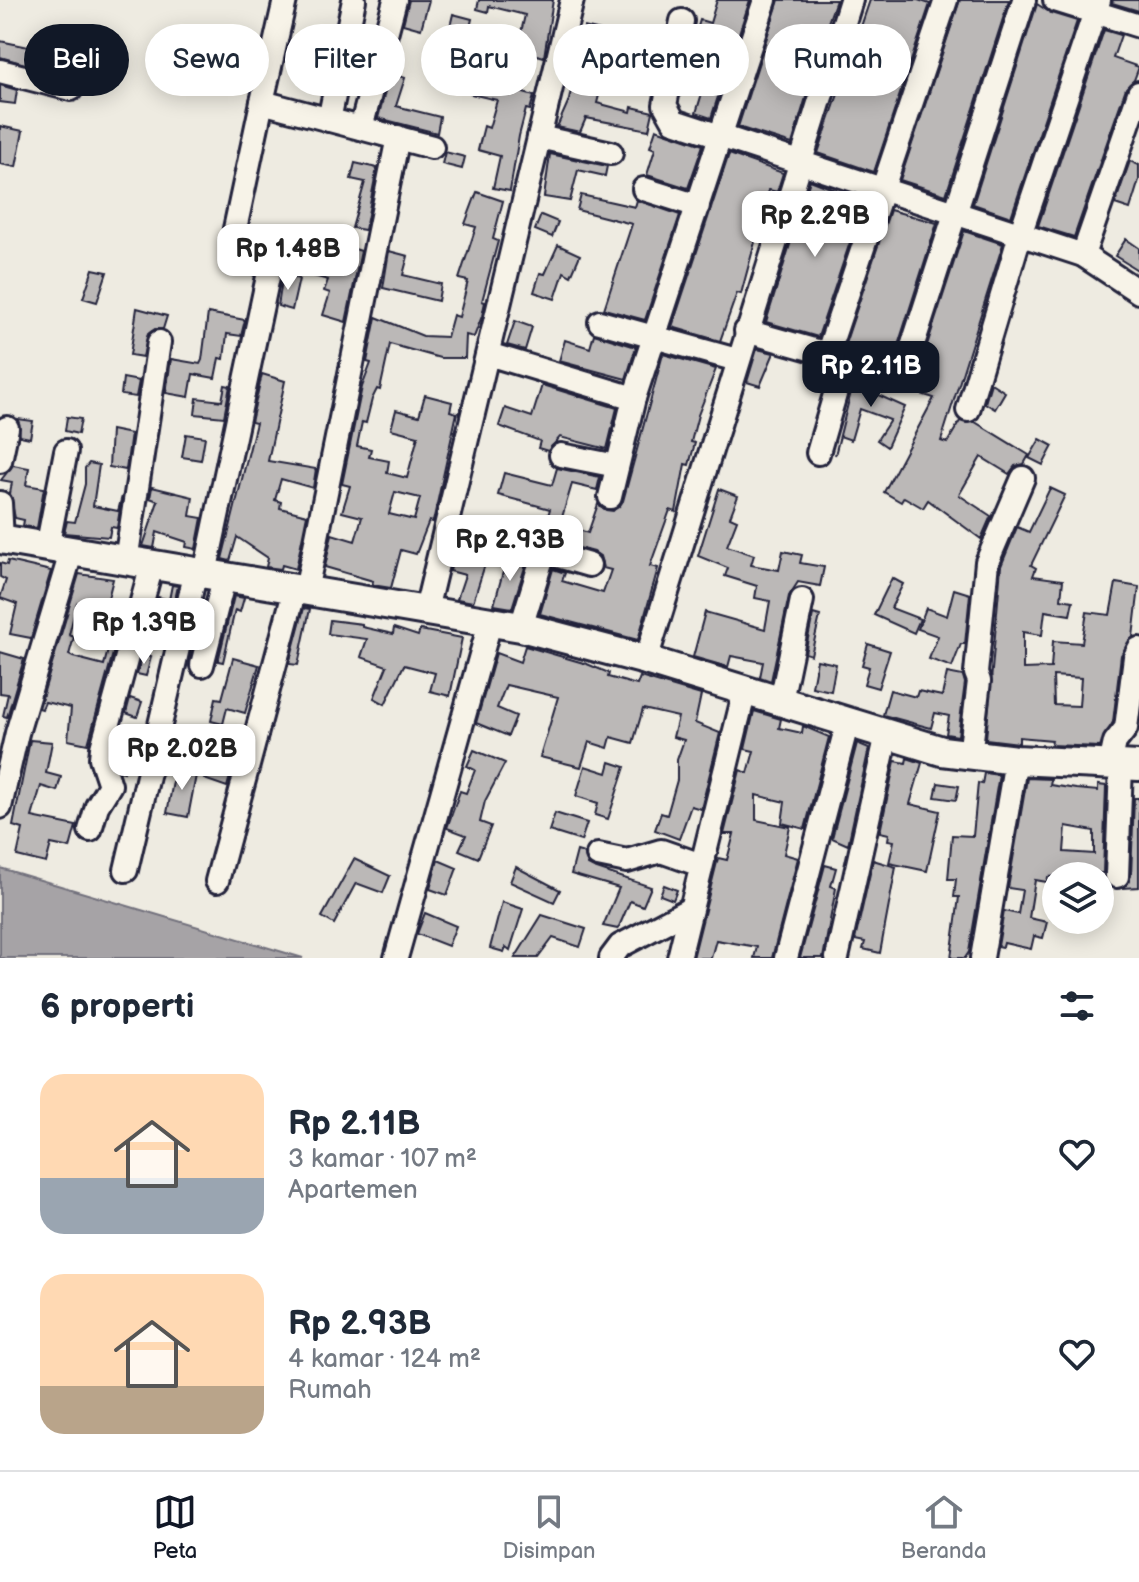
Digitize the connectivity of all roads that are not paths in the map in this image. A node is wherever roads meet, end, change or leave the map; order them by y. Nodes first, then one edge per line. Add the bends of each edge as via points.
1 (285, 0) edge
2 (354, 0) edge
3 (395, 0) edge
4 (572, 0) edge
5 (765, 0) edge
6 (851, 0) edge
7 (946, 0) edge
8 (1024, 0) edge
9 (1055, 0) edge
10 (1096, 7) edge
11 (682, 21) dead end
12 (1139, 26) edge
13 (0, 71) edge
14 (24, 77) edge
15 (1139, 93) edge
16 (262, 102) junction
17 (329, 120) junction
18 (361, 128) junction
19 (719, 135) junction
20 (398, 137) junction
21 (539, 137) junction
22 (1120, 145) junction
23 (432, 147) dead end
24 (611, 153) dead end
25 (1139, 159) edge
26 (799, 160) junction
27 (881, 188) junction
28 (644, 189) dead end
29 (698, 206) junction
30 (955, 213) junction
31 (1020, 235) junction
32 (1083, 255) junction
33 (1139, 292) edge
34 (600, 322) dead end
35 (746, 331) junction
36 (654, 337) junction
37 (159, 342) dead end
38 (488, 354) junction
39 (836, 358) junction
40 (737, 360) junction
41 (634, 398) junction
42 (968, 410) dead end
43 (7, 428) dead end
44 (66, 451) dead end
45 (818, 453) dead end
46 (561, 455) dead end
47 (0, 461) edge
48 (617, 466) junction
49 (1023, 478) dead end
50 (610, 497) dead end
51 (0, 503) edge
52 (1, 540) edge
53 (59, 550) junction
54 (139, 563) junction
55 (589, 565) dead end
56 (209, 573) junction
57 (301, 590) junction
58 (802, 600) dead end
59 (426, 610) junction
60 (490, 623) junction
61 (521, 627) junction
62 (1139, 649) edge
63 (646, 660) junction
64 (202, 665) dead end
65 (745, 690) junction
66 (781, 701) junction
67 (848, 721) junction
68 (9, 732) edge
69 (887, 734) junction
70 (970, 756) junction
71 (1016, 760) junction
72 (1123, 766) edge
73 (0, 807) edge
74 (90, 830) dead end
75 (598, 855) dead end
76 (701, 865) junction
77 (126, 870) dead end
78 (1117, 876) dead end
79 (217, 881) dead end
80 (690, 909) junction
81 (396, 958) edge
82 (611, 958) edge
83 (679, 958) edge
84 (786, 958) edge
85 (837, 958) edge
86 (982, 958) edge

1 - 16 street
2 - 17 street
3 - 18 street
4 - 21 street
5 - 19 street
6 - 26 street
7 - 27 street
8 - 30 street
9 - 10 street
10 - 12 street
10 - 31 street
11 - 19 street via 666,110 674,121
13 - 14 street
15 - 22 street
16 - 17 street
16 - 56 street via 235,229 269,272
17 - 18 street
18 - 20 street
19 - 26 street
19 - 29 street
20 - 23 street
20 - 57 street
21 - 24 street
21 - 38 street
22 - 25 street
22 - 32 street
26 - 27 street
26 - 35 street
27 - 30 street
27 - 39 street
28 - 29 street
29 - 36 street
30 - 31 street
30 - 39 street via 904,372
31 - 32 street
31 - 42 street
32 - 33 street
34 - 36 street
35 - 39 street
35 - 40 street
36 - 40 street
36 - 41 street
37 - 54 street
38 - 41 street
38 - 59 street
39 - 45 street
40 - 63 street
41 - 48 street
43 - 47 street
44 - 53 street
46 - 48 street
48 - 50 street
49 - 70 street via 987,562
51 - 52 street
52 - 53 main road
53 - 54 main road
53 - 68 street
54 - 56 main road
54 - 74 street via 102,748 110,785
55 - 61 street via 544,552
56 - 57 main road
56 - 64 street
56 - 77 street
57 - 59 main road
57 - 79 street
58 - 66 street
59 - 60 main road
60 - 61 main road
60 - 81 street
61 - 63 main road
62 - 72 street via 1126,728 1115,742
63 - 65 main road
65 - 66 main road
65 - 76 street
66 - 67 main road
67 - 69 main road
67 - 84 street
68 - 73 street
69 - 70 main road
69 - 85 street
70 - 71 main road
71 - 72 main road
71 - 86 street
72 - 78 street
75 - 76 street via 627,861 661,851
76 - 80 street
80 - 82 street via 620,946
80 - 83 street

